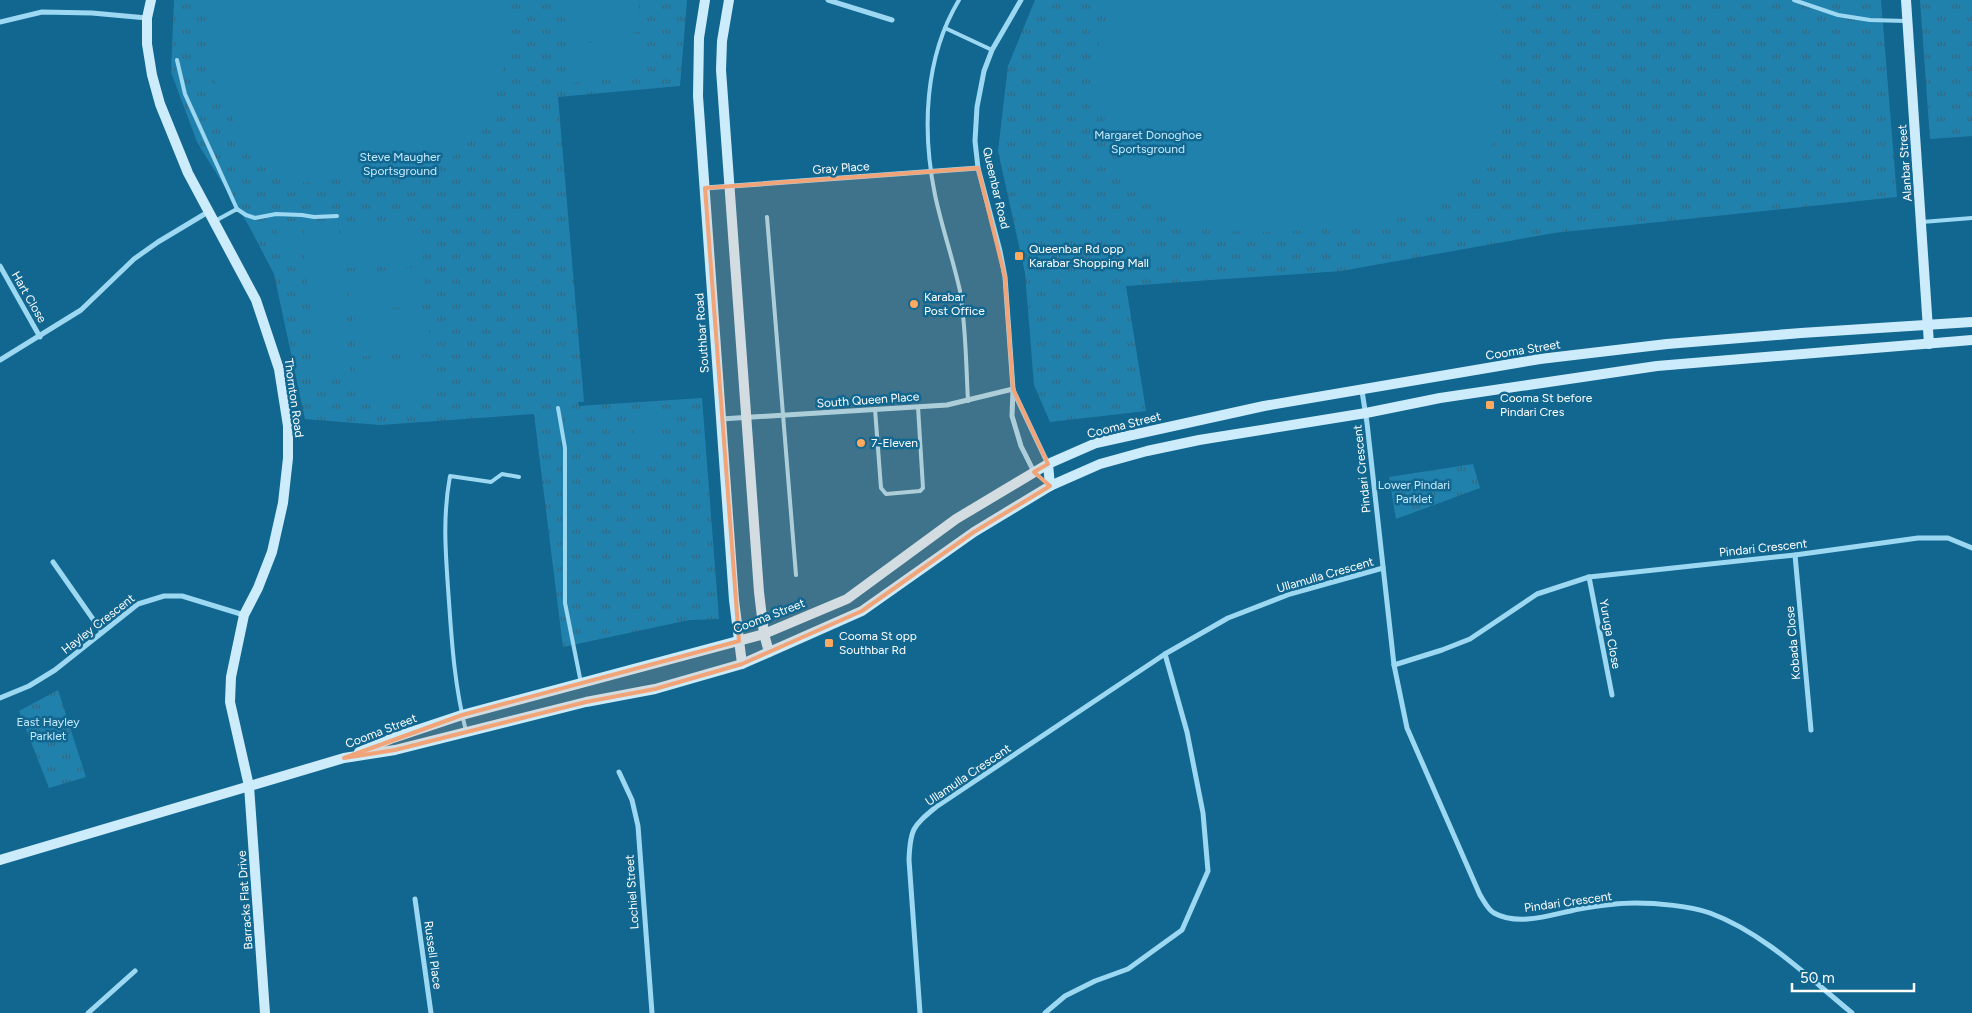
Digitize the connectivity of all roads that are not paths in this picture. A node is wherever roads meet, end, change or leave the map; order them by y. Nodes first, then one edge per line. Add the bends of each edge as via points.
1 (151, 0) edge
2 (705, 0) edge
3 (730, 0) edge
4 (828, 0) edge
5 (959, 0) edge
6 (1021, 0) edge
7 (1794, 0) edge
8 (1906, 0) edge
9 (147, 18) junction
10 (892, 20) dead end
11 (1907, 21) junction
12 (0, 22) edge
13 (945, 28) junction
14 (992, 50) junction
15 (177, 60) dead end
16 (978, 168) junction
17 (931, 172) junction
18 (728, 187) junction
19 (705, 188) junction
20 (237, 209) junction
21 (208, 212) junction
22 (337, 216) dead end
23 (767, 217) dead end
24 (1972, 218) edge
25 (214, 221) junction
26 (1921, 222) junction
27 (0, 266) edge
28 (1972, 322) edge
29 (1929, 325) junction
30 (40, 337) junction
31 (1972, 340) edge
32 (1929, 344) junction
33 (0, 360) edge
34 (1013, 389) junction
35 (1362, 391) junction
36 (968, 401) junction
37 (918, 407) junction
38 (558, 408) dead end
39 (875, 409) junction
40 (1366, 413) junction
41 (782, 416) junction
42 (746, 418) junction
43 (722, 419) junction
44 (1048, 464) junction
45 (1034, 472) junction
46 (519, 477) dead end
47 (1050, 486) junction
48 (1972, 548) edge
49 (1795, 555) junction
50 (53, 562) dead end
51 (1383, 568) junction
52 (796, 575) dead end
53 (1589, 577) junction
54 (244, 615) junction
55 (102, 632) junction
56 (764, 634) junction
57 (739, 641) junction
58 (769, 652) junction
59 (1165, 654) junction
60 (742, 664) junction
61 (1394, 665) junction
62 (581, 684) junction
63 (1612, 695) dead end
64 (0, 698) edge
65 (586, 702) junction
66 (462, 715) junction
67 (1811, 730) dead end
68 (466, 731) junction
69 (344, 758) junction
70 (620, 772) dead end
71 (249, 786) junction
72 (0, 860) edge
73 (415, 899) dead end
74 (135, 971) dead end
75 (88, 1013) edge
76 (264, 1013) edge
77 (431, 1013) edge
78 (652, 1013) edge
79 (920, 1013) edge
80 (1045, 1013) edge
81 (1852, 1013) edge

1 - 9 main road, Thornton Road
2 - 19 main road, Southbar Road via 697,67
3 - 18 main road via 722,41 721,70
4 - 10 street
5 - 13 lane
6 - 14 street, Queenbar Road
7 - 11 lane via 1838,15
8 - 11 main road, Alanbar Street
9 - 12 street via 42,12
9 - 21 main road, Thornton Road via 150,60 160,104
11 - 26 main road, Alanbar Street
13 - 14 lane
13 - 17 lane via 930,82 928,128
14 - 16 street, Queenbar Road via 977,107 975,142
15 - 20 lane via 185,94
16 - 17 street, Gray Place
16 - 34 street, Queenbar Road via 1005,277
17 - 18 street, Gray Place
17 - 36 lane via 963,310
18 - 19 street, Gray Place
18 - 42 main road
19 - 43 main road, Southbar Road
20 - 22 lane via 255,218 276,214 314,218
20 - 25 lane
21 - 25 main road, Thornton Road
21 - 30 street via 134,259 81,310
23 - 41 lane
24 - 26 lane
25 - 54 main road, Thornton Road via 256,300 270,336 288,426 283,503 272,552
26 - 29 main road, Alanbar Street
27 - 30 street, Hart Close
28 - 29 main road, Cooma Street
29 - 32 main road, Alanbar Street
29 - 35 main road, Cooma Street via 1677,343 1540,359
30 - 33 street
31 - 32 main road, Cooma Street
32 - 40 main road, Cooma Street via 1657,366 1440,398
34 - 36 street, South Queen Place
34 - 44 street, Queenbar Road
34 - 45 street, Queenbar Road via 1011,408 1014,426
35 - 40 street, Pindari Crescent
35 - 44 main road, Cooma Street via 1264,406 1096,442
36 - 37 street, South Queen Place
37 - 39 street, South Queen Place
37 - 39 lane via 923,488 886,494 881,488
38 - 62 lane via 565,448 565,603
39 - 41 street, South Queen Place
40 - 47 main road, Cooma Street via 1147,451 1100,464
40 - 51 street, Pindari Crescent
41 - 42 street, South Queen Place
41 - 52 lane
42 - 43 street, South Queen Place
42 - 56 main road
43 - 57 main road, Southbar Road
44 - 45 main road, Cooma Street
44 - 47 main road
45 - 47 main road
45 - 56 main road, Cooma Street via 956,519 846,599
46 - 66 lane via 502,474 491,482 450,476 444,510 445,548 453,666
47 - 58 main road, Cooma Street via 974,532 862,611
48 - 49 street, Pindari Crescent via 1948,538 1918,538
49 - 53 street, Pindari Crescent
49 - 67 street, Kobada Close
50 - 55 street
51 - 59 street, Ullamulla Crescent via 1290,594 1228,618
51 - 61 street, Pindari Crescent
53 - 61 street, Pindari Crescent via 1537,594 1470,639
53 - 63 street, Yuruga Close
54 - 55 street, Hayley Crescent via 182,596 164,596 138,604
54 - 71 main road, Thornton Road via 231,677 230,702
55 - 64 street, Hayley Crescent via 41,680
56 - 57 main road, Cooma Street
56 - 58 main road
57 - 60 main road, Southbar Road
57 - 62 main road, Cooma Street
58 - 60 main road, Cooma Street
59 - 79 street, Ullamulla Crescent via 936,807 914,827 908,860
59 - 80 street via 1187,732 1201,804 1208,871 1182,930 1128,969 1065,996
60 - 65 main road, Cooma Street via 655,689
61 - 81 street, Pindari Crescent via 1407,728 1480,895 1492,912 1510,919 1635,903 1709,912 1762,940
62 - 65 main road
62 - 66 main road, Cooma Street
65 - 68 main road, Cooma Street
66 - 68 lane
66 - 69 main road, Cooma Street
68 - 69 main road, Cooma Street via 395,750
69 - 71 main road, Cooma Street
70 - 78 street, Lochiel Street via 632,800 638,826
71 - 72 main road, Cooma Street
71 - 76 main road, Barracks Flat Drive
73 - 77 street, Russell Place
74 - 75 street

